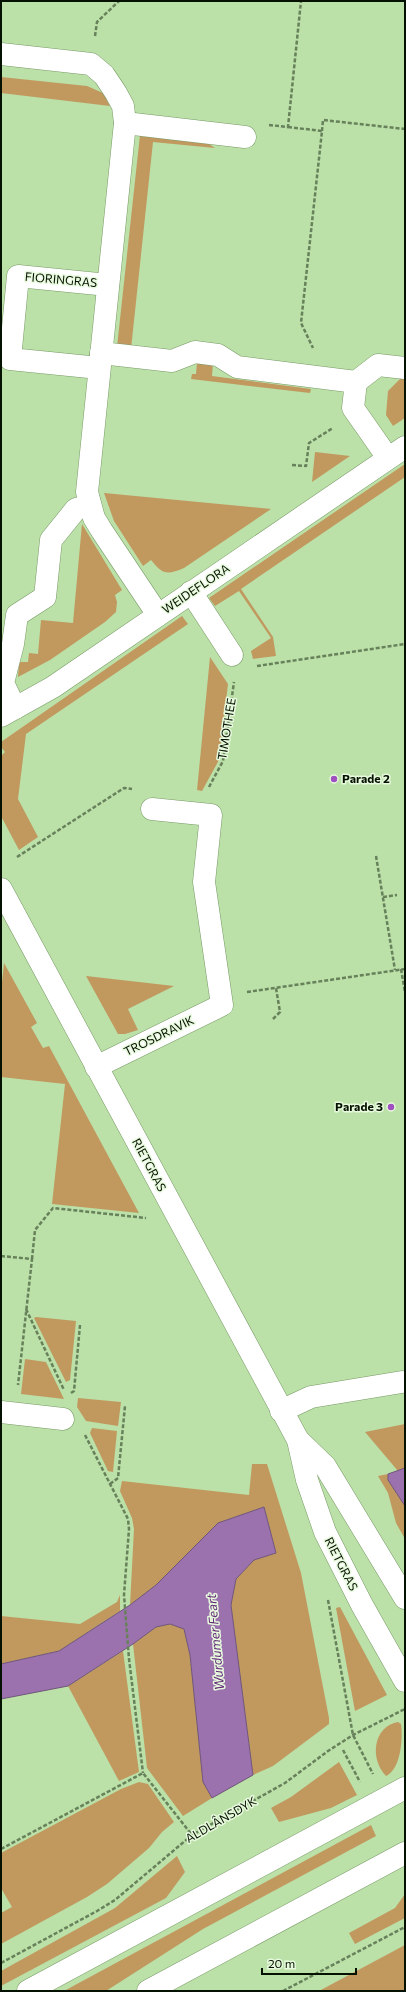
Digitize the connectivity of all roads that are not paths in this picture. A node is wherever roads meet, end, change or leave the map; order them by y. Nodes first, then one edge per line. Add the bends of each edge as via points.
1 (1, 54) edge
2 (125, 123) junction
3 (245, 137) road end
4 (108, 285) junction
5 (100, 361) junction
6 (405, 368) edge
7 (356, 382) junction
8 (396, 453) edge
9 (90, 505) junction
10 (191, 592) junction
11 (158, 615) junction
12 (232, 655) dead end
13 (8, 712) edge
14 (152, 808) dead end
15 (1, 889) edge
16 (96, 1067) junction
17 (402, 1382) dead end
18 (281, 1411) junction
19 (1, 1412) edge
20 (63, 1419) dead end
21 (298, 1440) junction
22 (405, 1598) edge
23 (405, 1681) edge
24 (405, 1788) edge
25 (405, 1853) edge
26 (28, 1991) edge
27 (148, 1991) edge

1 - 2 street, FIORINGRAS via 91,64 104,75 116,93 123,106
2 - 3 street
2 - 4 street, FIORINGRAS
4 - 5 street, FIORINGRAS
4 - 5 street, FIORINGRAS via 18,276 17,284 10,359
5 - 7 street via 172,361 195,352 218,354 237,367
5 - 9 street, FIORINGRAS via 88,476 87,492
6 - 7 street via 378,365
7 - 8 street, WEIDEFLORA via 353,408
8 - 10 street, WEIDEFLORA
9 - 11 street, FIORINGRAS via 102,531
9 - 13 street via 76,509 51,540 45,597 17,615 14,644 3,684
10 - 11 street, WEIDEFLORA
10 - 12 street
11 - 13 street, WEIDEFLORA via 53,687
14 - 16 street, TROSDRAVIK via 211,815 204,882 222,1005
15 - 16 street, RIETGRAS
16 - 18 street, RIETGRAS
17 - 18 street via 311,1397
18 - 21 street, RIETGRAS
19 - 20 street
21 - 22 street, RIETGRAS via 325,1466
21 - 23 street, RIETGRAS via 307,1480 325,1532
24 - 26 street
25 - 27 street

